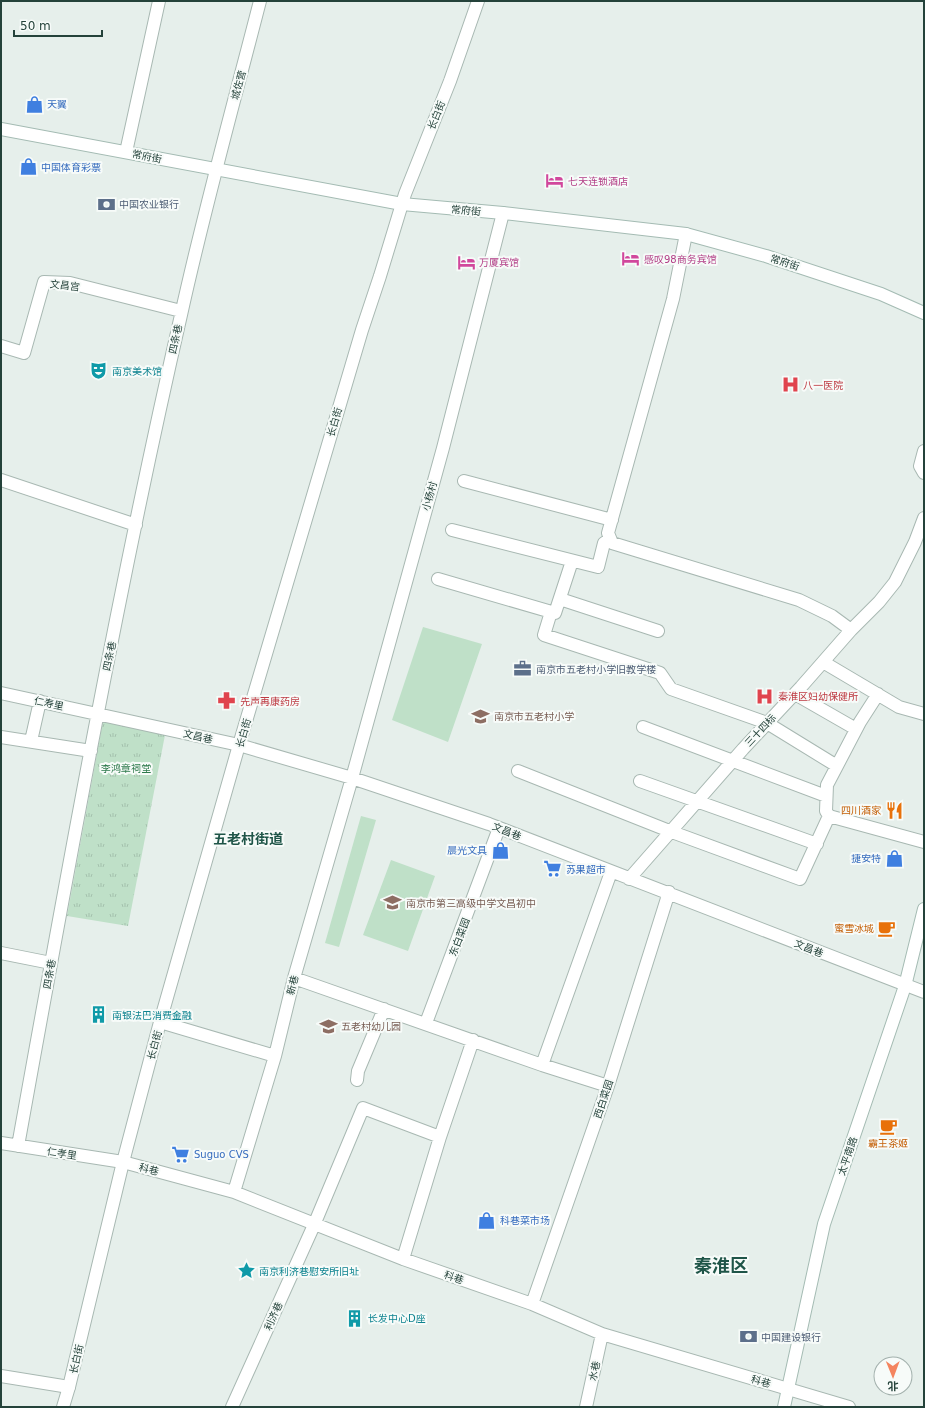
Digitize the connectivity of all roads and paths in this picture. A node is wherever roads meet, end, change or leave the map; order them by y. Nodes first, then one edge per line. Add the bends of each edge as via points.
1 (158, 1) edge
2 (260, 1) edge
3 (478, 1) edge
4 (1, 129) edge
5 (126, 152) junction
6 (216, 169) junction
7 (402, 204) junction
8 (503, 213) junction
9 (686, 234) junction
10 (181, 311) junction
11 (924, 313) edge
12 (1, 346) edge
13 (924, 451) edge
14 (924, 473) edge
15 (1, 480) edge
16 (464, 482) dead end
17 (924, 518) edge
18 (612, 520) junction
19 (136, 525) junction
20 (452, 530) dead end
21 (610, 538) junction
22 (572, 561) junction
23 (438, 579) dead end
24 (560, 599) junction
25 (551, 612) junction
26 (851, 630) junction
27 (658, 631) dead end
28 (823, 662) junction
29 (1, 693) edge
30 (795, 694) junction
31 (878, 694) junction
32 (40, 701) junction
33 (98, 713) junction
34 (924, 714) edge
35 (767, 723) junction
36 (643, 727) dead end
37 (856, 729) junction
38 (1, 736) edge
39 (32, 741) junction
40 (239, 745) junction
41 (91, 751) junction
42 (733, 760) junction
43 (837, 766) junction
44 (518, 771) dead end
45 (352, 778) junction
46 (640, 780) dead end
47 (826, 796) junction
48 (697, 802) junction
49 (829, 816) junction
50 (499, 828) junction
51 (672, 832) junction
52 (924, 842) edge
53 (817, 844) junction
54 (610, 872) junction
55 (628, 879) junction
56 (669, 892) junction
57 (924, 909) edge
58 (1, 953) edge
59 (51, 963) junction
60 (294, 978) junction
61 (905, 986) junction
62 (924, 992) edge
63 (384, 1009) junction
64 (160, 1022) junction
65 (426, 1024) junction
66 (473, 1040) junction
67 (274, 1056) junction
68 (542, 1065) junction
69 (357, 1080) dead end
70 (608, 1086) junction
71 (440, 1137) junction
72 (1, 1143) edge
73 (18, 1146) junction
74 (123, 1162) junction
75 (234, 1192) junction
76 (314, 1225) junction
77 (403, 1259) junction
78 (532, 1304) junction
79 (602, 1334) junction
80 (1, 1376) edge
81 (69, 1387) junction
82 (787, 1389) junction
83 (63, 1407) edge
84 (232, 1407) edge
85 (586, 1407) edge
86 (784, 1407) edge
87 (849, 1407) edge

1 - 5 street
2 - 6 street, 城佐营
3 - 7 street, 长白街
4 - 5 street, 常府街
5 - 6 street, 常府街
6 - 7 street, 常府街
6 - 10 street, 四条巷
7 - 8 street, 常府街
7 - 40 street, 长白街
8 - 9 street, 常府街
8 - 45 street, 小杨村 via 443,448
9 - 11 street, 常府街 via 766,256 874,292
9 - 18 street via 673,299
10 - 12 street, 文昌宫 via 70,284 44,282 24,353
10 - 19 street, 四条巷
13 - 14 street via 920,466
15 - 19 street
16 - 18 street
17 - 26 street, 三十四标 via 895,582
18 - 21 street via 608,533
19 - 33 street, 四条巷
20 - 22 street
21 - 22 street via 604,543 598,567
21 - 26 street via 612,543 799,600 832,616
22 - 24 street
23 - 25 street
24 - 25 street via 555,613
24 - 27 street
25 - 35 street via 544,635 660,673 671,690
26 - 28 street, 三十四标
28 - 30 street, 三十四标
28 - 31 street
29 - 32 street, 仁寿里
30 - 35 street, 三十四标
30 - 37 street
31 - 34 street via 899,707
31 - 37 street
32 - 33 street, 仁寿里
32 - 39 street
33 - 40 street, 文昌巷
33 - 41 street, 四条巷
35 - 42 street, 三十四标
35 - 43 street
36 - 42 street
37 - 43 street
38 - 39 street
39 - 41 street
40 - 45 street, 文昌巷
40 - 64 street, 长白街
41 - 59 street, 四条巷
42 - 47 street
42 - 48 street, 三十四标
43 - 47 street via 827,785
44 - 51 street
45 - 50 street, 文昌巷
45 - 60 street, 新巷
46 - 48 street
47 - 49 street via 826,811
48 - 51 street, 三十四标
48 - 53 street
49 - 52 street
49 - 53 street
50 - 54 street, 文昌巷
50 - 65 street, 东白菜园
51 - 53 street via 800,879
51 - 55 street, 三十四标
54 - 55 street, 文昌巷
54 - 68 street
55 - 56 street, 文昌巷
56 - 61 street, 文昌巷
56 - 70 street, 西白菜园
57 - 61 street, 太平南路
58 - 59 street
59 - 73 street, 四条巷
60 - 63 street
60 - 67 street, 新巷
61 - 62 street, 文昌巷
61 - 82 street, 太平南路 via 824,1224
63 - 65 street
63 - 69 street via 358,1071
64 - 67 street
64 - 74 street, 长白街
65 - 66 street
66 - 68 street
66 - 71 street
67 - 75 street, 新巷
68 - 70 street
70 - 78 street, 西白菜园
71 - 76 street, 利济巷 via 363,1108
71 - 77 street
72 - 73 street, 仁孝里
73 - 74 street, 仁孝里
74 - 75 street, 科巷
74 - 81 street, 长白街
75 - 76 street, 科巷
76 - 77 street, 科巷
76 - 84 street, 利济巷
77 - 78 street, 科巷
78 - 79 street, 科巷
79 - 82 street, 科巷
79 - 85 street, 水巷
80 - 81 street
81 - 83 street, 长白街
82 - 86 street, 太平南路
82 - 87 street, 科巷

